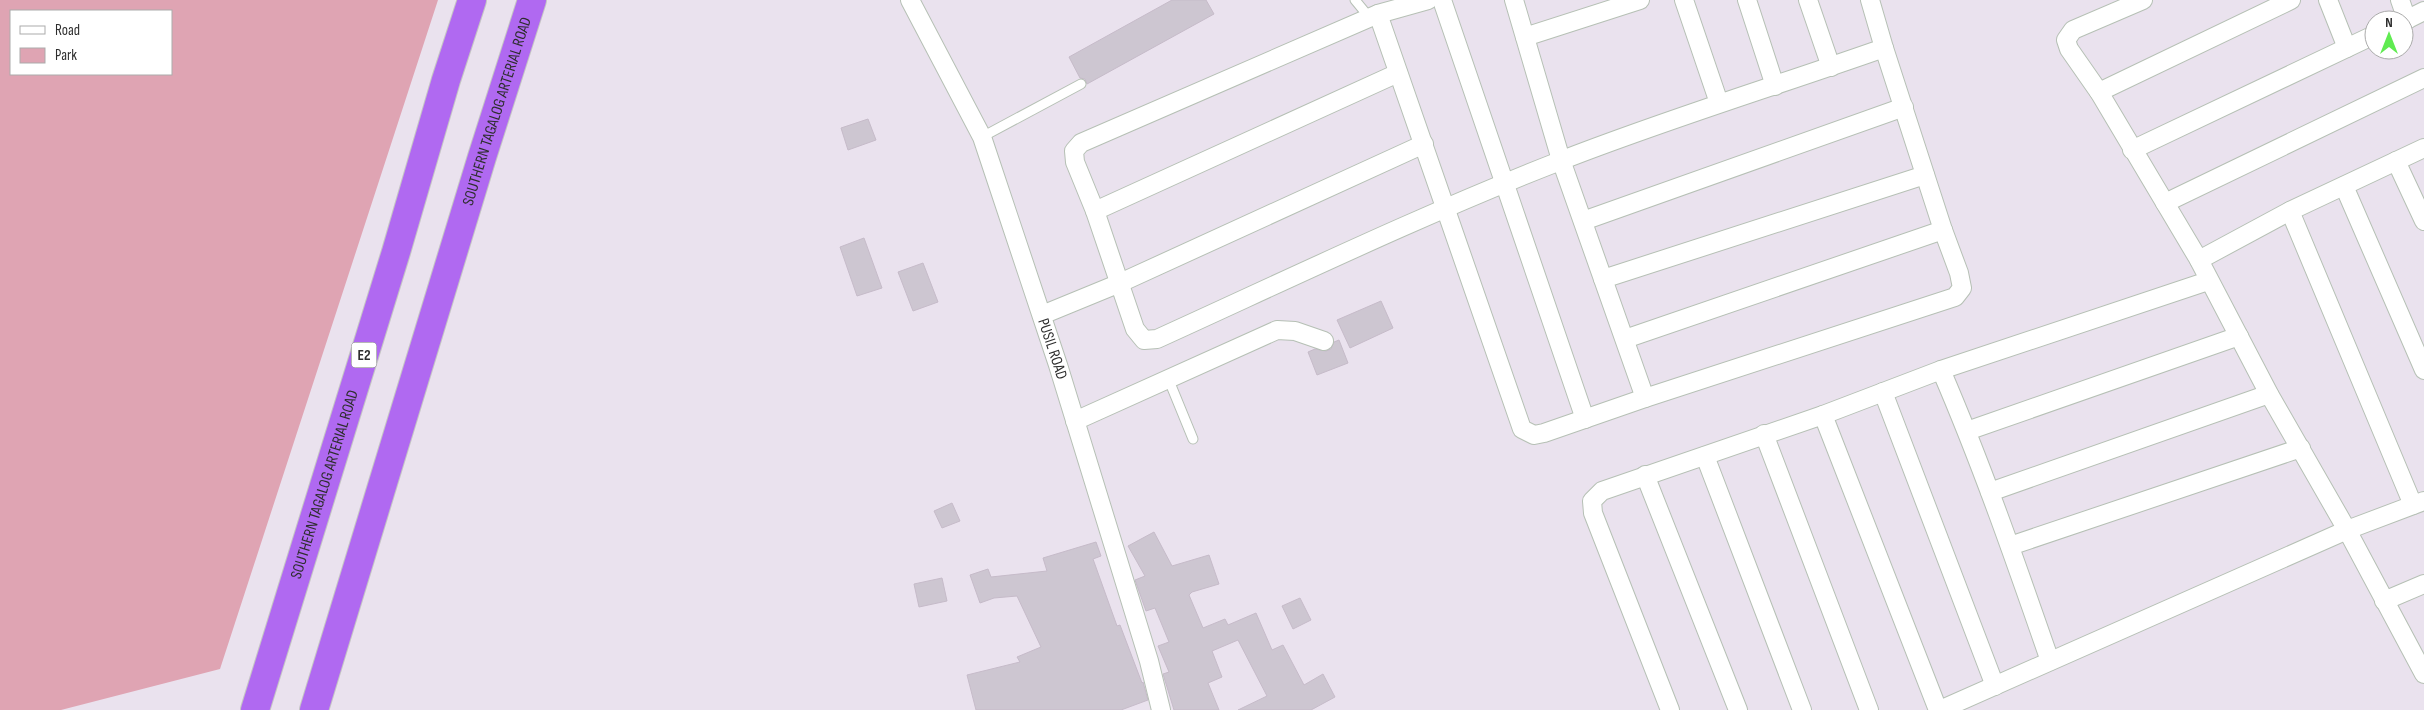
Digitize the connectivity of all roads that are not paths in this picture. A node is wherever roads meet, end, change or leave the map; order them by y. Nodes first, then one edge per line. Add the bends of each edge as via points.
1 (472, 0) edge
2 (532, 0) edge
3 (910, 0) edge
4 (1354, 0) edge
5 (1428, 0) edge
6 (1442, 0) edge
7 (1514, 0) edge
8 (1640, 0) edge
9 (1684, 0) edge
10 (1747, 0) edge
11 (1808, 0) edge
12 (1870, 0) edge
13 (2143, 0) edge
14 (2291, 0) edge
15 (2328, 0) edge
16 (1374, 15) junction
17 (1525, 37) junction
18 (2364, 40) edge
19 (1884, 48) junction
20 (2347, 48) junction
21 (1831, 66) junction
22 (1398, 73) junction
23 (2424, 78) edge
24 (1081, 84) dead end
25 (1775, 86) junction
26 (2098, 92) junction
27 (1719, 103) junction
28 (1904, 107) junction
29 (982, 137) junction
30 (1424, 144) junction
31 (2424, 148) edge
32 (2132, 150) junction
33 (1561, 160) junction
34 (2396, 161) junction
35 (1925, 175) junction
36 (1505, 184) junction
37 (2344, 186) junction
38 (2165, 203) junction
39 (1446, 207) junction
40 (1096, 211) junction
41 (2290, 211) junction
42 (1583, 221) junction
43 (2424, 221) edge
44 (1943, 230) junction
45 (2198, 260) junction
46 (1603, 279) junction
47 (2208, 281) junction
48 (1120, 283) junction
49 (1042, 316) junction
50 (2239, 336) junction
51 (1625, 339) junction
52 (1324, 341) dead end
53 (1941, 370) junction
54 (2424, 370) edge
55 (1168, 378) junction
56 (1883, 392) junction
57 (2269, 394) junction
58 (1645, 398) junction
59 (1823, 415) junction
60 (1585, 419) junction
61 (1075, 421) junction
62 (1967, 431) junction
63 (1764, 434) junction
64 (1193, 439) dead end
65 (2301, 448) junction
66 (1704, 456) junction
67 (1645, 475) junction
68 (1990, 492) junction
69 (2418, 503) edge
70 (2347, 530) junction
71 (2010, 546) junction
72 (2424, 584) edge
73 (2384, 601) junction
74 (2420, 655) edge
75 (2050, 661) junction
76 (2424, 674) edge
77 (1995, 686) junction
78 (255, 710) edge
79 (314, 710) edge
80 (1161, 710) edge
81 (1670, 710) edge
82 (1738, 710) edge
83 (1802, 710) edge
84 (1869, 710) edge
85 (1939, 710) edge

1 - 78 highway, SOUTHERN TAGALOG ARTERIAL ROAD / E2
2 - 79 highway, SOUTHERN TAGALOG ARTERIAL ROAD
3 - 29 street, PUSIL ROAD
4 - 16 lane
5 - 16 street
6 - 36 street
7 - 17 street
8 - 17 street
9 - 27 street
10 - 25 street
11 - 21 street
12 - 19 street
13 - 26 street via 2073,30 2066,40
14 - 26 street
15 - 20 street
16 - 22 street
16 - 40 street via 1081,143 1074,151 1075,162
17 - 33 street
18 - 20 street
19 - 21 street
19 - 28 street
20 - 32 street
21 - 25 street
22 - 30 street
22 - 40 street
23 - 38 street
24 - 29 lane
25 - 27 street
26 - 32 street
27 - 33 street
28 - 35 street
28 - 42 street
29 - 49 street, PUSIL ROAD
30 - 39 street
30 - 48 street
31 - 34 street
32 - 38 street
33 - 36 street
33 - 42 street
34 - 37 street
34 - 43 street
35 - 44 street
35 - 46 street
36 - 39 street
36 - 60 street
37 - 41 street
37 - 54 street
38 - 45 street
39 - 48 street via 1157,339 1144,340 1135,329
39 - 60 street via 1522,429 1534,435
40 - 48 street
41 - 45 street
41 - 69 street
42 - 46 street
44 - 51 street
44 - 58 street via 1962,288 1955,297
45 - 47 street
46 - 51 street
47 - 50 street
47 - 53 street
48 - 49 street
49 - 61 street, PUSIL ROAD
50 - 57 street
50 - 62 street
51 - 58 street
52 - 55 street via 1276,330
53 - 56 street
53 - 62 street
55 - 61 street
55 - 64 lane
56 - 59 street
56 - 77 street
57 - 65 street
57 - 68 street
58 - 60 street
59 - 63 street
59 - 85 street
61 - 80 street, PUSIL ROAD
62 - 68 street
63 - 66 street
63 - 84 street
65 - 70 street
65 - 71 street
66 - 67 street
66 - 83 street
67 - 81 street via 1602,491 1592,500 1593,512
67 - 82 street
68 - 71 street
69 - 70 street
70 - 73 street
70 - 75 street
71 - 75 street
72 - 73 street
73 - 74 street
74 - 76 street
75 - 77 street
77 - 85 street

